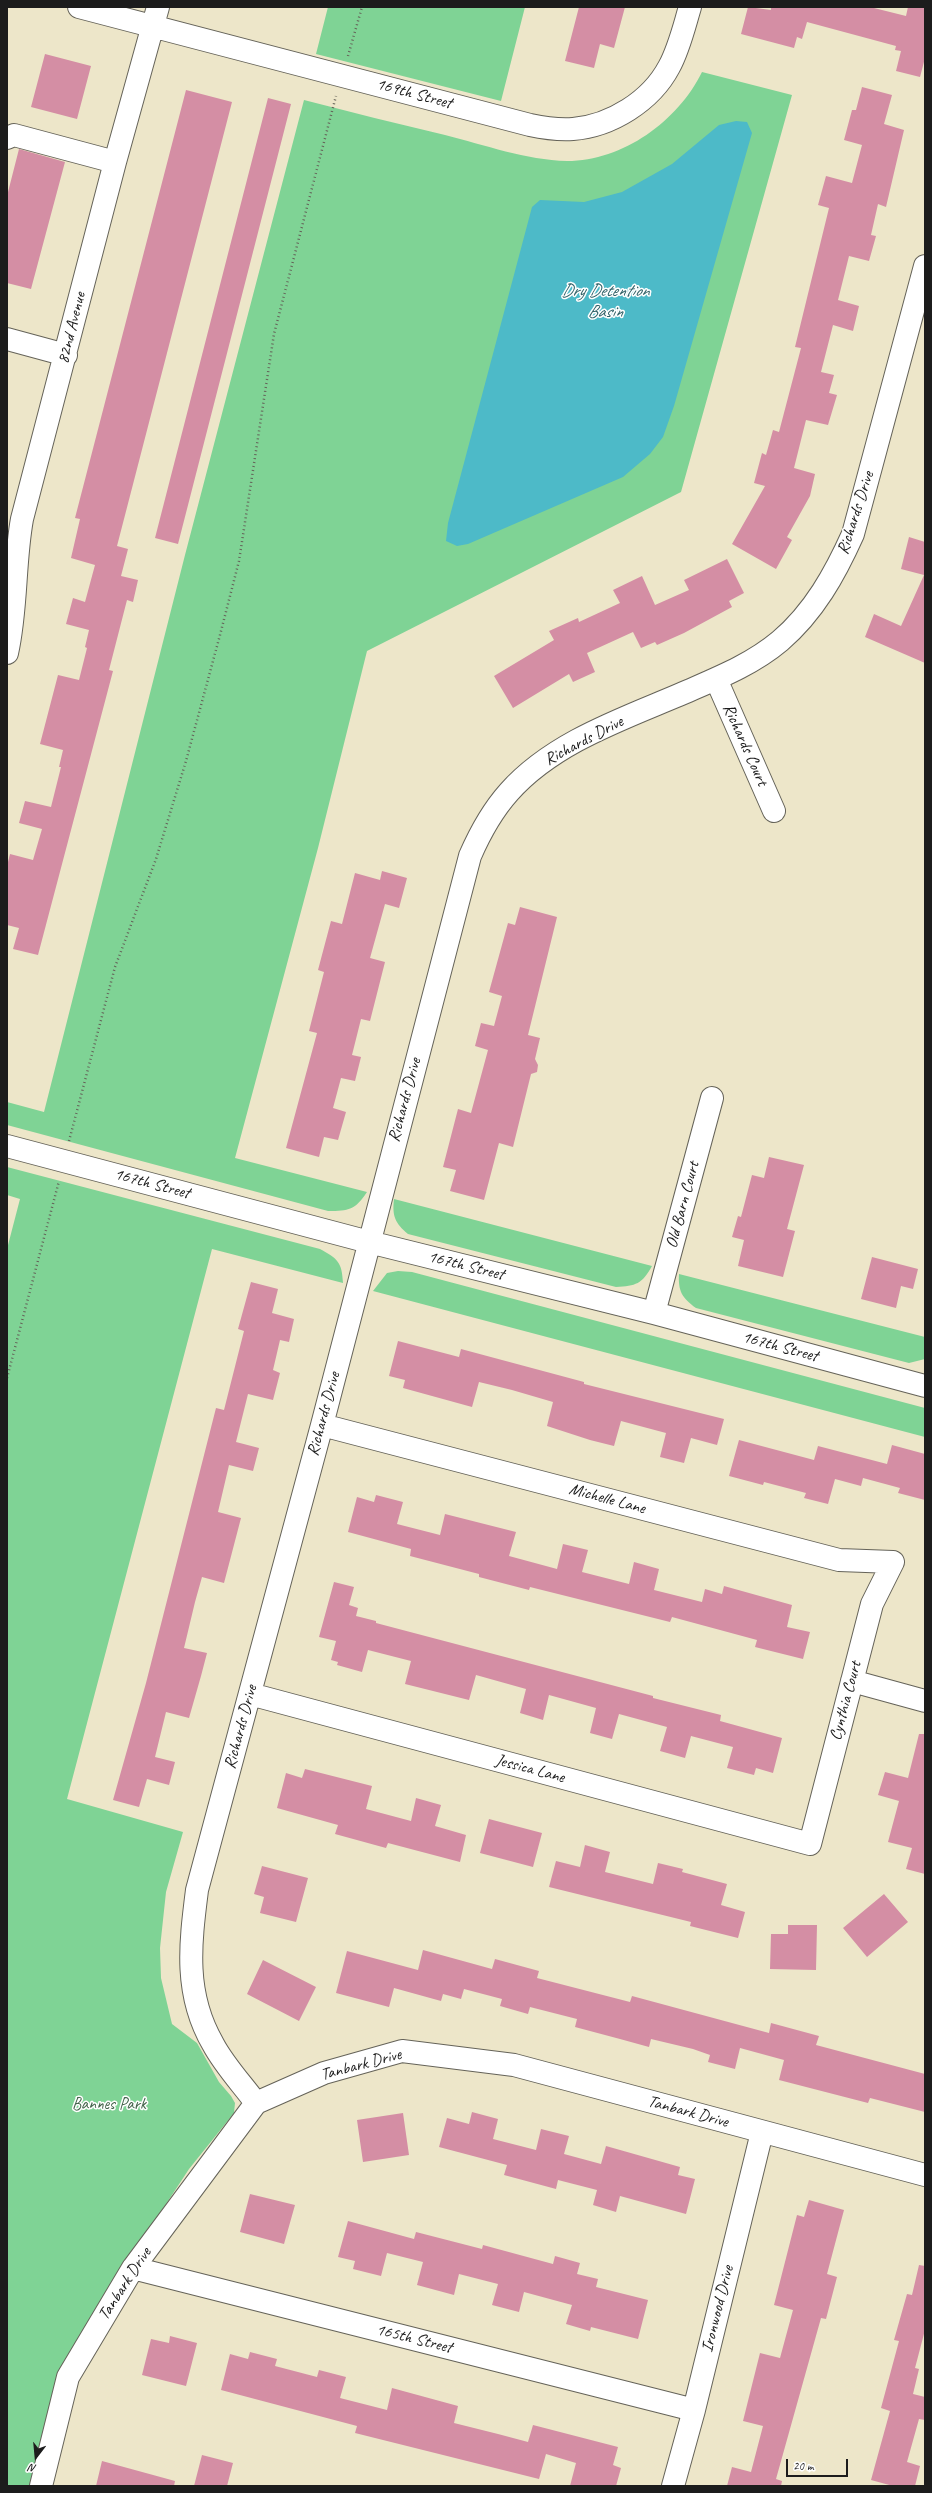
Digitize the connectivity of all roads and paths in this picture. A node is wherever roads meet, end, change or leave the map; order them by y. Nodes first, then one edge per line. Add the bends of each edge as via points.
1 (79, 7) edge
2 (362, 7) edge
3 (690, 7) edge
4 (155, 17) edge
5 (343, 75) junction
6 (7, 138) edge
7 (115, 162) junction
8 (925, 266) edge
9 (7, 339) edge
10 (66, 355) junction
11 (7, 652) edge
12 (716, 679) junction
13 (774, 811) dead end
14 (712, 1098) dead end
15 (7, 1146) edge
16 (64, 1161) junction
17 (369, 1242) junction
18 (654, 1313) junction
19 (7, 1378) edge
20 (925, 1386) edge
21 (322, 1425) junction
22 (893, 1562) joint
23 (852, 1681) junction
24 (250, 1694) junction
25 (925, 1701) edge
26 (810, 1844) joint
27 (256, 2103) junction
28 (762, 2132) junction
29 (925, 2175) edge
30 (133, 2268) junction
31 (694, 2410) junction
32 (41, 2486) edge
33 (673, 2486) edge

1 - 4 street, 169th Street
2 - 5 path
3 - 5 street, 169th Street via 669,68 654,88 637,104 616,117 592,126 554,129 530,125
4 - 5 street, 169th Street
4 - 7 street, 82nd Avenue
5 - 16 path via 274,334 238,561 220,635 156,859 115,967
6 - 7 street via 14,135
7 - 10 street, 82nd Avenue
8 - 12 street, Richards Drive via 853,534 839,566 821,596 780,641 747,664
9 - 10 street
10 - 11 street, 82nd Avenue via 22,519 18,540 13,617
12 - 13 street, Richards Court
12 - 17 street, Richards Drive via 584,737 554,754 509,791 493,812 470,856 463,879
14 - 18 street, Old Barn Court
15 - 16 street, 167th Street
16 - 17 street, 167th Street
16 - 19 path
17 - 18 street, 167th Street
17 - 21 street, Richards Drive
18 - 20 street, 167th Street
21 - 22 street, Michelle Lane via 839,1560
21 - 24 street, Richards Drive
22 - 23 street, Cynthia Court via 872,1604
23 - 25 street
23 - 26 street, Cynthia Court
24 - 26 street, Jessica Lane
24 - 27 street, Richards Drive via 197,1890 190,1968 195,2001 212,2044
27 - 28 street, Tanbark Drive via 324,2073 402,2051 514,2065
27 - 30 street, Tanbark Drive
28 - 29 street, Tanbark Drive
28 - 31 street, Ironwood Drive
30 - 31 street, 165th Street
30 - 32 street, Tanbark Drive via 68,2377
31 - 33 street, Ironwood Drive

